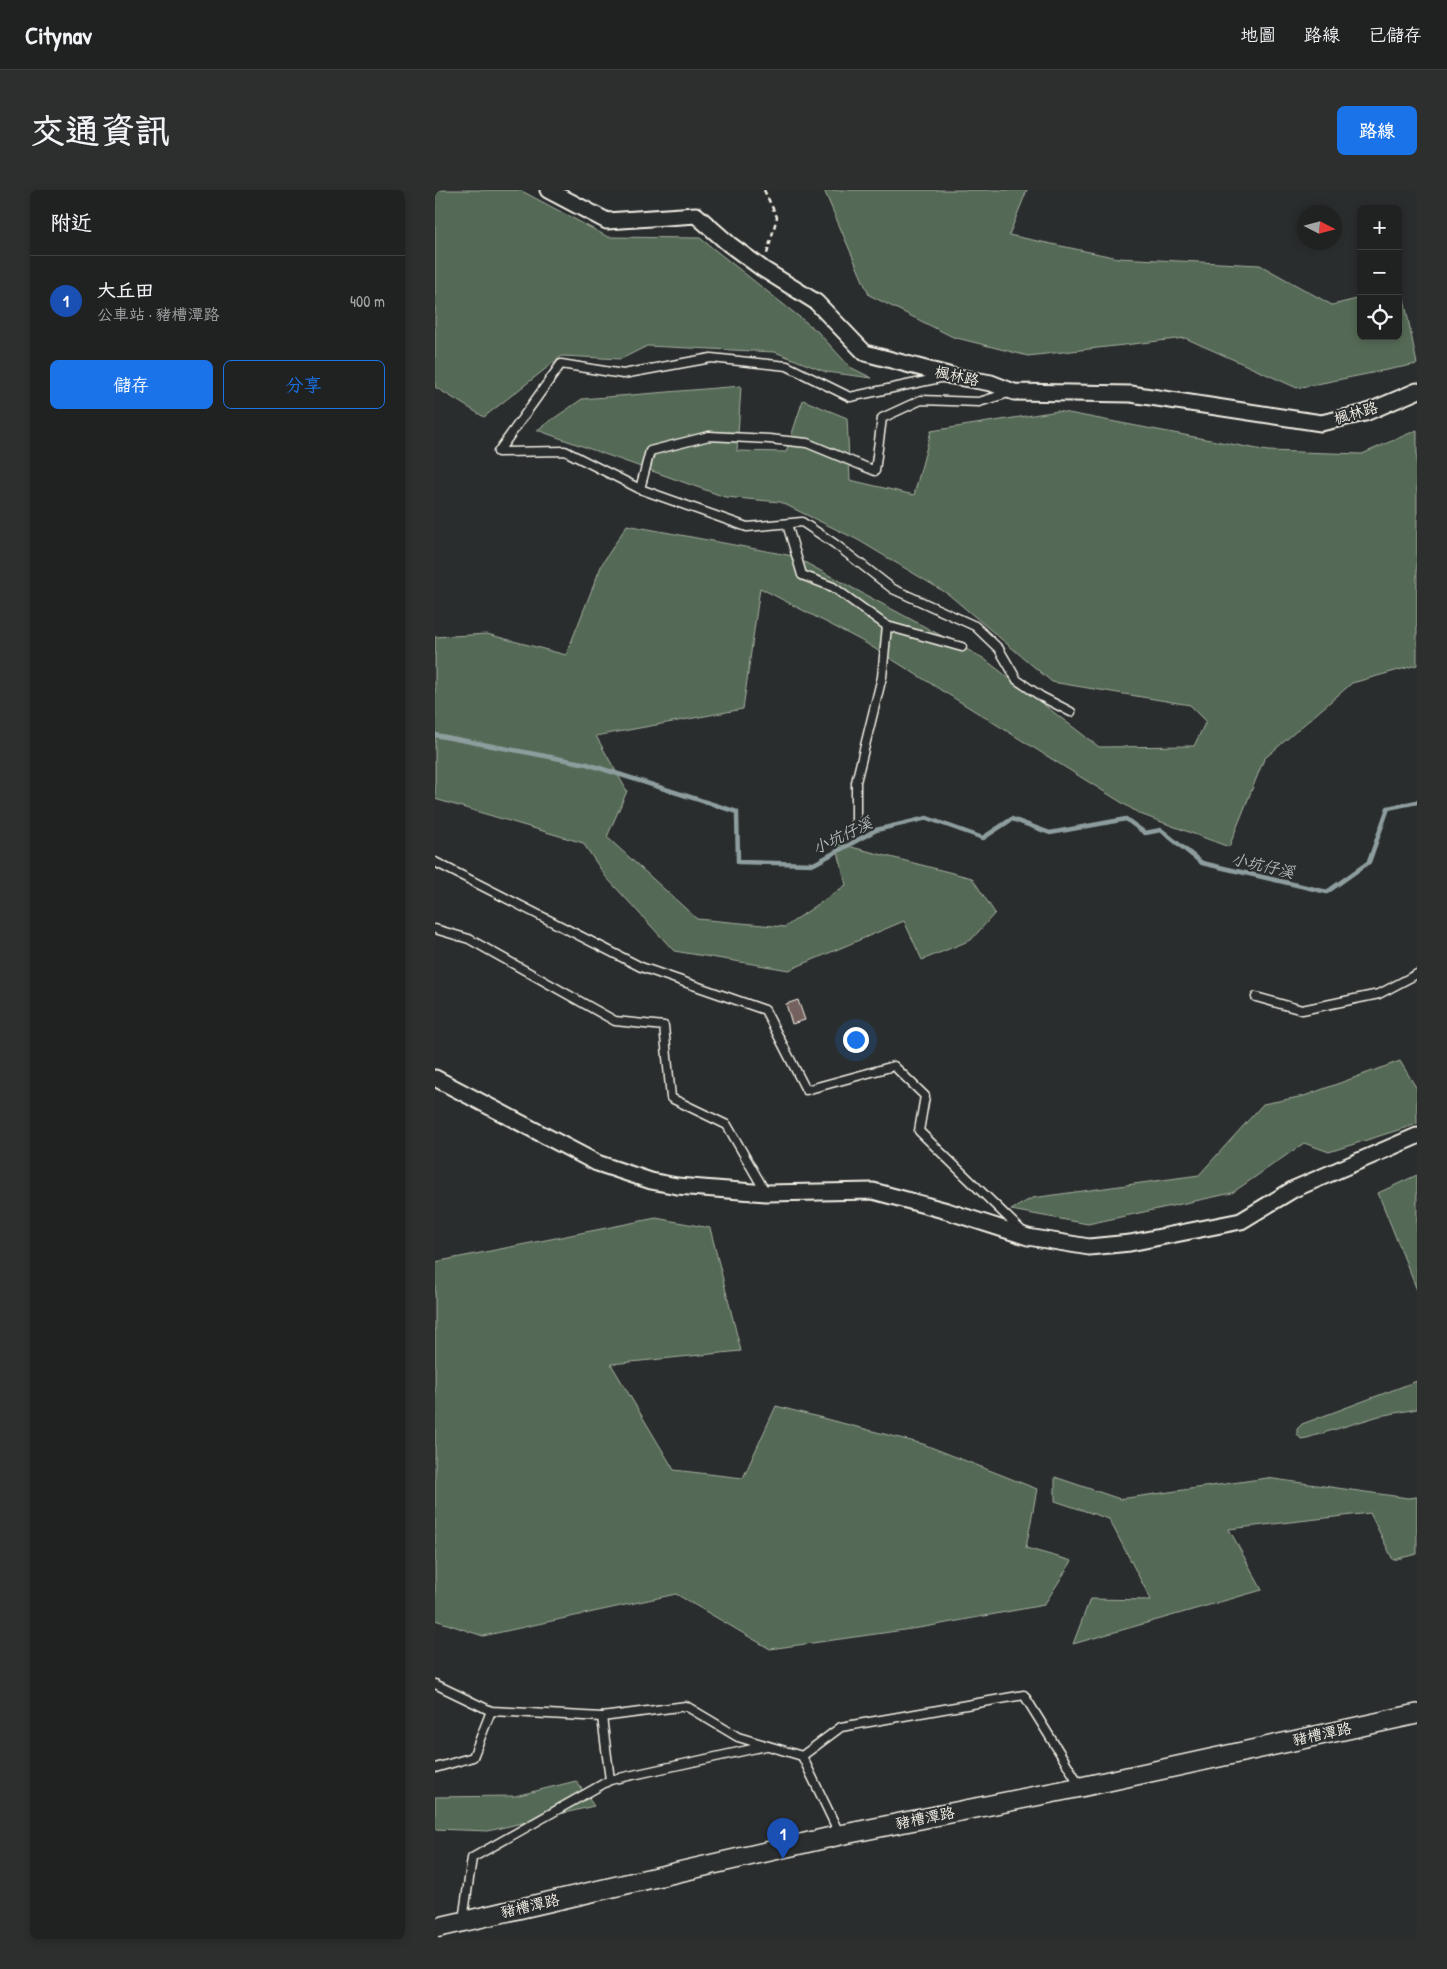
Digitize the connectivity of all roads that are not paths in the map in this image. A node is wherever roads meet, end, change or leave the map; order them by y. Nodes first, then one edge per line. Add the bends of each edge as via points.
1 (548, 190) edge
2 (952, 376) junction
3 (1417, 391) edge
4 (1013, 392) junction
5 (640, 489) junction
6 (787, 524) junction
7 (887, 626) junction
8 (962, 647) dead end
9 (1071, 712) dead end
10 (856, 821) dead end
11 (435, 862) edge
12 (435, 929) edge
13 (1417, 974) edge
14 (1257, 997) dead end
15 (435, 1078) edge
16 (1417, 1136) edge
17 (766, 1193) junction
18 (1028, 1237) junction
19 (435, 1684) edge
20 (491, 1711) junction
21 (1417, 1714) edge
22 (602, 1718) junction
23 (768, 1746) junction
24 (802, 1756) junction
25 (435, 1768) edge
26 (609, 1780) junction
27 (1081, 1787) junction
28 (841, 1835) junction
29 (463, 1922) junction
30 (435, 1928) edge

1 - 2 street, 楓林路 via 607,221 696,215 763,269 816,302 865,353
2 - 4 street, 楓林路 via 991,383
2 - 5 lane via 851,398 787,366 711,358 623,374 561,364 498,452 565,452
3 - 4 street, 楓林路 via 1365,412 1321,423 1131,394
4 - 5 lane via 979,402 921,400 882,418 875,471 807,443 709,436 650,451
5 - 6 lane via 747,527
6 - 7 lane via 802,575 833,587
6 - 9 lane via 802,522 893,589 975,626 999,649 1017,680
7 - 8 lane
7 - 10 lane via 882,677 856,782
11 - 18 lane via 641,967 765,1010 806,1090 894,1066 925,1096 919,1130
12 - 17 lane via 469,939 615,1021 664,1026 671,1098 727,1125
13 - 14 lane via 1379,994 1303,1010
15 - 17 street via 597,1163 677,1186
16 - 18 street via 1294,1189 1241,1220 1131,1243 1089,1247
17 - 18 street via 873,1191
19 - 20 lane
20 - 22 lane
20 - 25 lane via 473,1757
21 - 27 street, 豬槽潭路
22 - 23 lane via 686,1706 738,1737
22 - 26 lane
23 - 24 lane
23 - 26 lane
24 - 27 lane via 841,1727 1024,1695
24 - 28 lane
26 - 29 lane via 472,1858
27 - 28 street, 豬槽潭路
28 - 29 street, 豬槽潭路
29 - 30 street, 豬槽潭路

